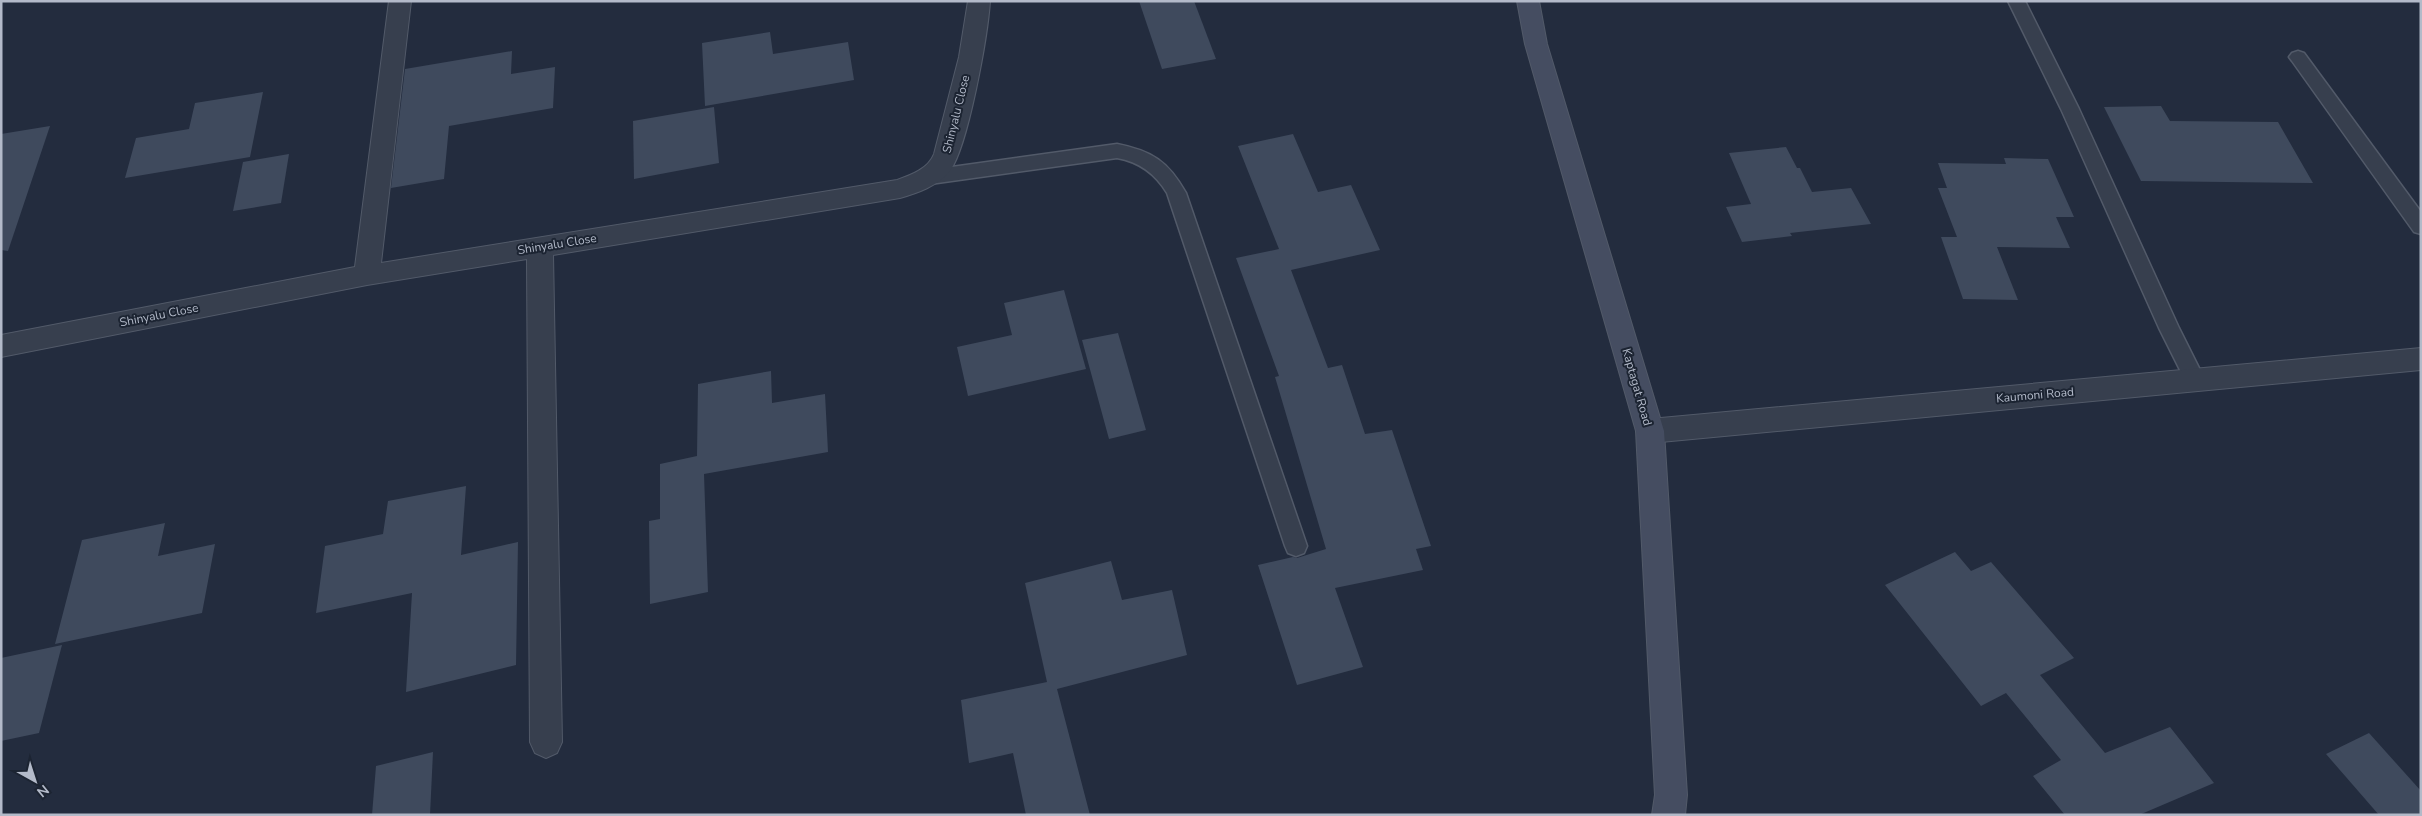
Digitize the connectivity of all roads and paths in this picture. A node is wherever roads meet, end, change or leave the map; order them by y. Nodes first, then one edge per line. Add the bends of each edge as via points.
1 (400, 1) edge
2 (979, 1) edge
3 (1528, 1) edge
4 (2016, 1) edge
5 (2298, 57) dead end
6 (930, 177) junction
7 (2421, 227) edge
8 (540, 247) junction
9 (366, 275) junction
10 (1, 346) edge
11 (2421, 359) edge
12 (2196, 380) junction
13 (1650, 431) junction
14 (1296, 546) dead end
15 (546, 742) dead end
16 (1668, 815) edge

1 - 9 street
2 - 6 street, Shinyalu Close via 953,137 944,163
3 - 13 main road, Kaptagat Road via 1536,44
4 - 12 lane
5 - 7 lane
6 - 8 street, Shinyalu Close via 900,189
6 - 14 lane via 1116,151 1143,158 1167,176 1179,202
8 - 9 street, Shinyalu Close
8 - 15 street
9 - 10 street, Shinyalu Close
11 - 12 street, Kaumoni Road
12 - 13 street, Kaumoni Road
13 - 16 main road, Kaptagat Road via 1671,795

